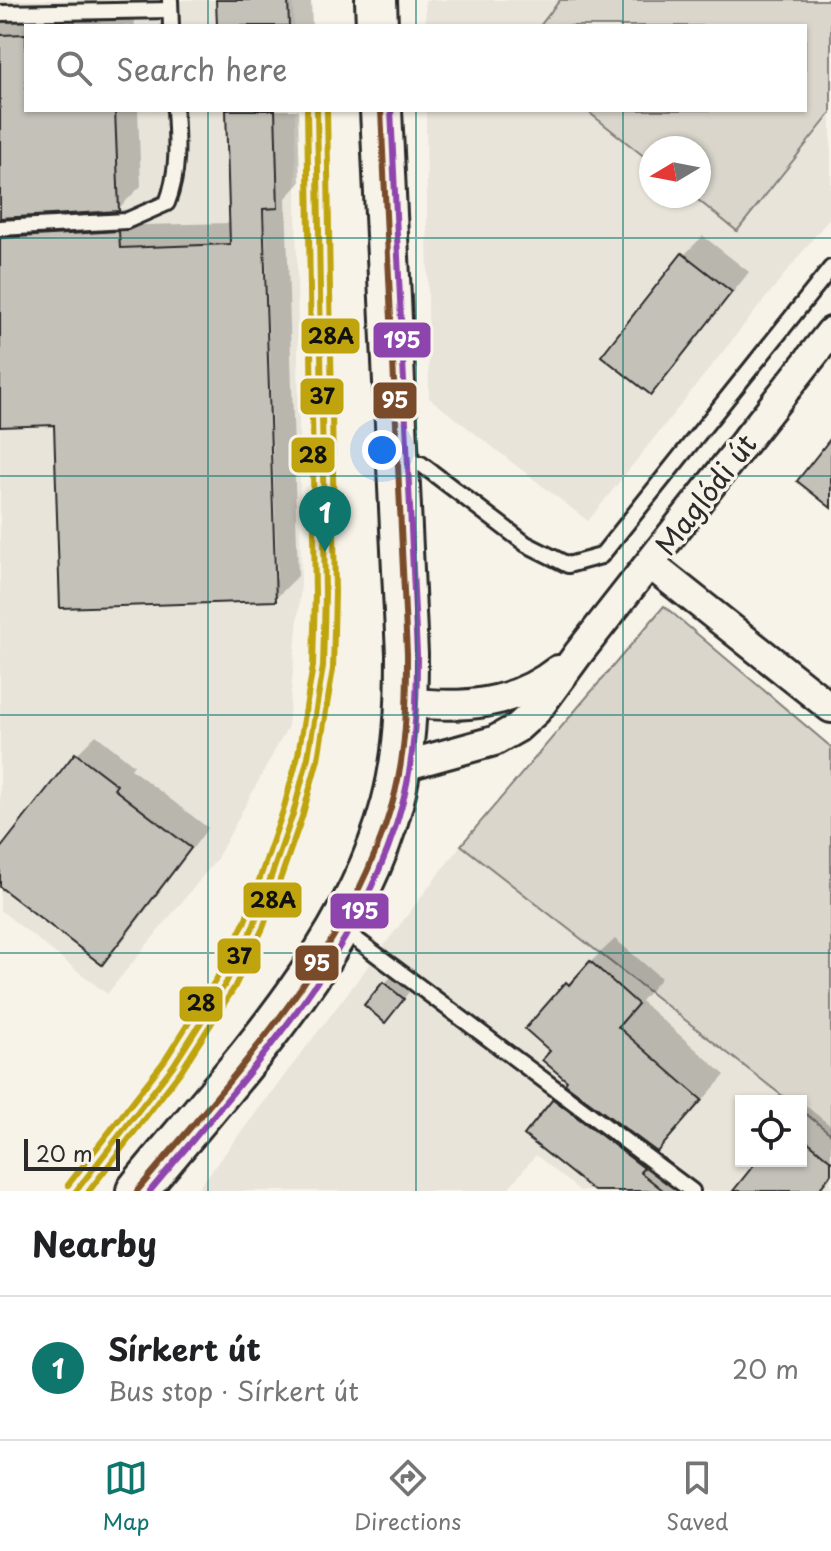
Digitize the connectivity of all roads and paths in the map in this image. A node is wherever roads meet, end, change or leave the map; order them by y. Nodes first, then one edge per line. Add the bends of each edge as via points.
1 (376, 0) edge
2 (170, 5) edge
3 (0, 13) edge
4 (377, 24) edge
5 (175, 112) edge
6 (381, 112) edge
7 (0, 228) edge
8 (831, 268) edge
9 (831, 332) edge
10 (396, 464) junction
11 (650, 564) junction
12 (578, 654) junction
13 (407, 702) junction
14 (831, 708) edge
15 (400, 767) junction
16 (340, 928) junction
17 (137, 1191) edge
18 (692, 1191) edge

1 - 4 street
2 - 3 lane
5 - 7 lane via 177,154 167,203 126,221
6 - 10 street
8 - 10 lane via 601,556 568,565 526,544 421,464
9 - 11 street, Maglódi út
10 - 13 street
11 - 12 street, Maglódi út
11 - 14 street
12 - 13 street, Maglódi út via 541,683 515,695 458,706
12 - 15 street, Maglódi út via 517,728 494,741
13 - 15 street
15 - 16 street via 380,842
16 - 17 street via 283,1012
16 - 18 lane

